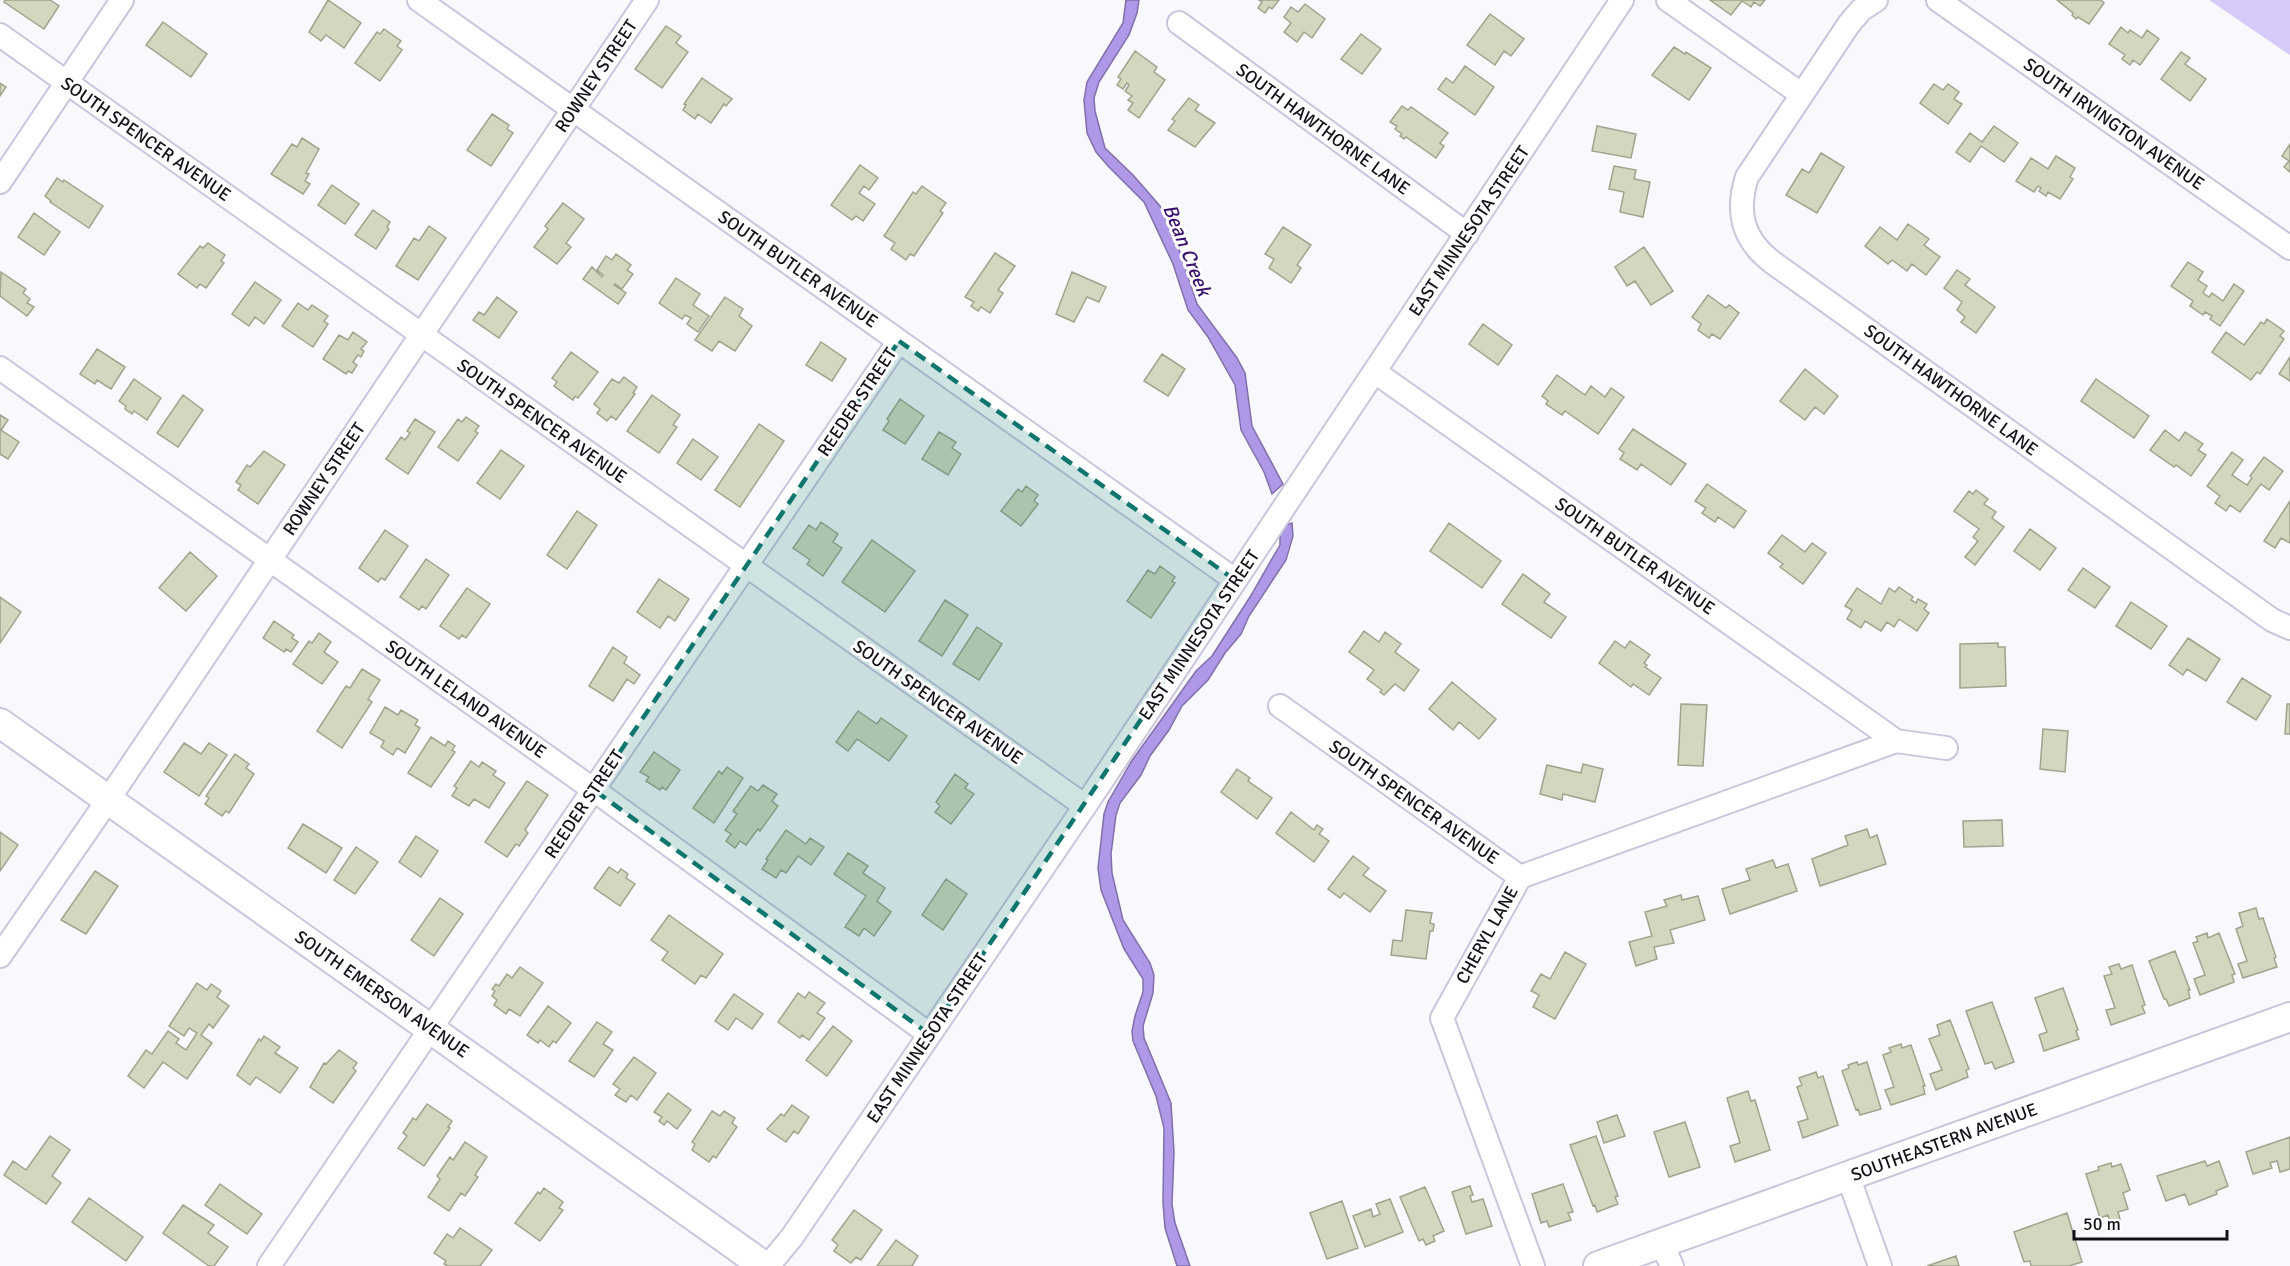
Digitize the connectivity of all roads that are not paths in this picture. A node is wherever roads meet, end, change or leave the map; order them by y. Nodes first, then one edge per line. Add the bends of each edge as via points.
1 (122, 0) edge
2 (419, 0) edge
3 (647, 0) edge
4 (1622, 0) edge
5 (1668, 0) edge
6 (1876, 0) edge
7 (1938, 0) edge
8 (1179, 23) dead end
9 (0, 35) edge
10 (67, 83) junction
11 (1801, 94) junction
12 (573, 110) junction
13 (0, 182) edge
14 (1467, 234) junction
15 (2290, 248) edge
16 (421, 335) junction
17 (898, 341) junction
18 (0, 368) edge
19 (1374, 372) junction
20 (270, 560) junction
21 (745, 565) junction
22 (1235, 580) junction
23 (2290, 628) edge
24 (1280, 706) dead end
25 (0, 723) edge
26 (1896, 741) junction
27 (1946, 748) dead end
28 (594, 790) junction
29 (108, 800) junction
30 (1084, 806) junction
31 (1520, 877) junction
32 (0, 956) edge
33 (2290, 1017) edge
34 (432, 1029) junction
35 (929, 1034) junction
36 (1848, 1176) junction
37 (1667, 1255) edge
38 (272, 1265) edge
39 (766, 1266) edge
40 (1533, 1266) edge
41 (1598, 1266) edge
42 (1880, 1266) edge

1 - 10 street
2 - 12 street, SOUTH BUTLER AVENUE
3 - 12 street, ROWNEY STREET
4 - 14 street, EAST MINNESOTA STREET
5 - 11 street
6 - 11 street via 1855,16
7 - 15 street, SOUTH IRVINGTON AVENUE
8 - 14 street, SOUTH HAWTHORNE LANE
9 - 10 street, SOUTH SPENCER AVENUE
10 - 13 street
10 - 16 street, SOUTH SPENCER AVENUE
11 - 23 street, SOUTH HAWTHORNE LANE via 1752,168 1741,195 1744,224 1758,249 2272,620
12 - 16 street, ROWNEY STREET
12 - 17 street, SOUTH BUTLER AVENUE
14 - 19 street, EAST MINNESOTA STREET
16 - 20 street, ROWNEY STREET
16 - 21 street, SOUTH SPENCER AVENUE
17 - 21 street, REEDER STREET
17 - 22 street, SOUTH BUTLER AVENUE
18 - 20 street, SOUTH LELAND AVENUE
19 - 22 street, EAST MINNESOTA STREET
19 - 26 street, SOUTH BUTLER AVENUE
20 - 28 street, SOUTH LELAND AVENUE
20 - 29 street, ROWNEY STREET
21 - 28 street, REEDER STREET
21 - 30 street, SOUTH SPENCER AVENUE
22 - 30 street, EAST MINNESOTA STREET
24 - 31 street, SOUTH SPENCER AVENUE
25 - 29 main road, SOUTH EMERSON AVENUE
26 - 27 street
26 - 31 street, CHERYL LANE
28 - 34 street, REEDER STREET
28 - 35 street, SOUTH LELAND AVENUE
29 - 32 street, ROWNEY STREET
29 - 34 main road, SOUTH EMERSON AVENUE
30 - 35 street, EAST MINNESOTA STREET
31 - 40 street, CHERYL LANE via 1442,1018
33 - 36 main road, SOUTHEASTERN AVENUE
34 - 38 street, REEDER STREET
34 - 39 main road, SOUTH EMERSON AVENUE
35 - 39 street, EAST MINNESOTA STREET via 792,1237
36 - 37 main road, SOUTHEASTERN AVENUE
36 - 42 street
37 - 41 main road, SOUTHEASTERN AVENUE

